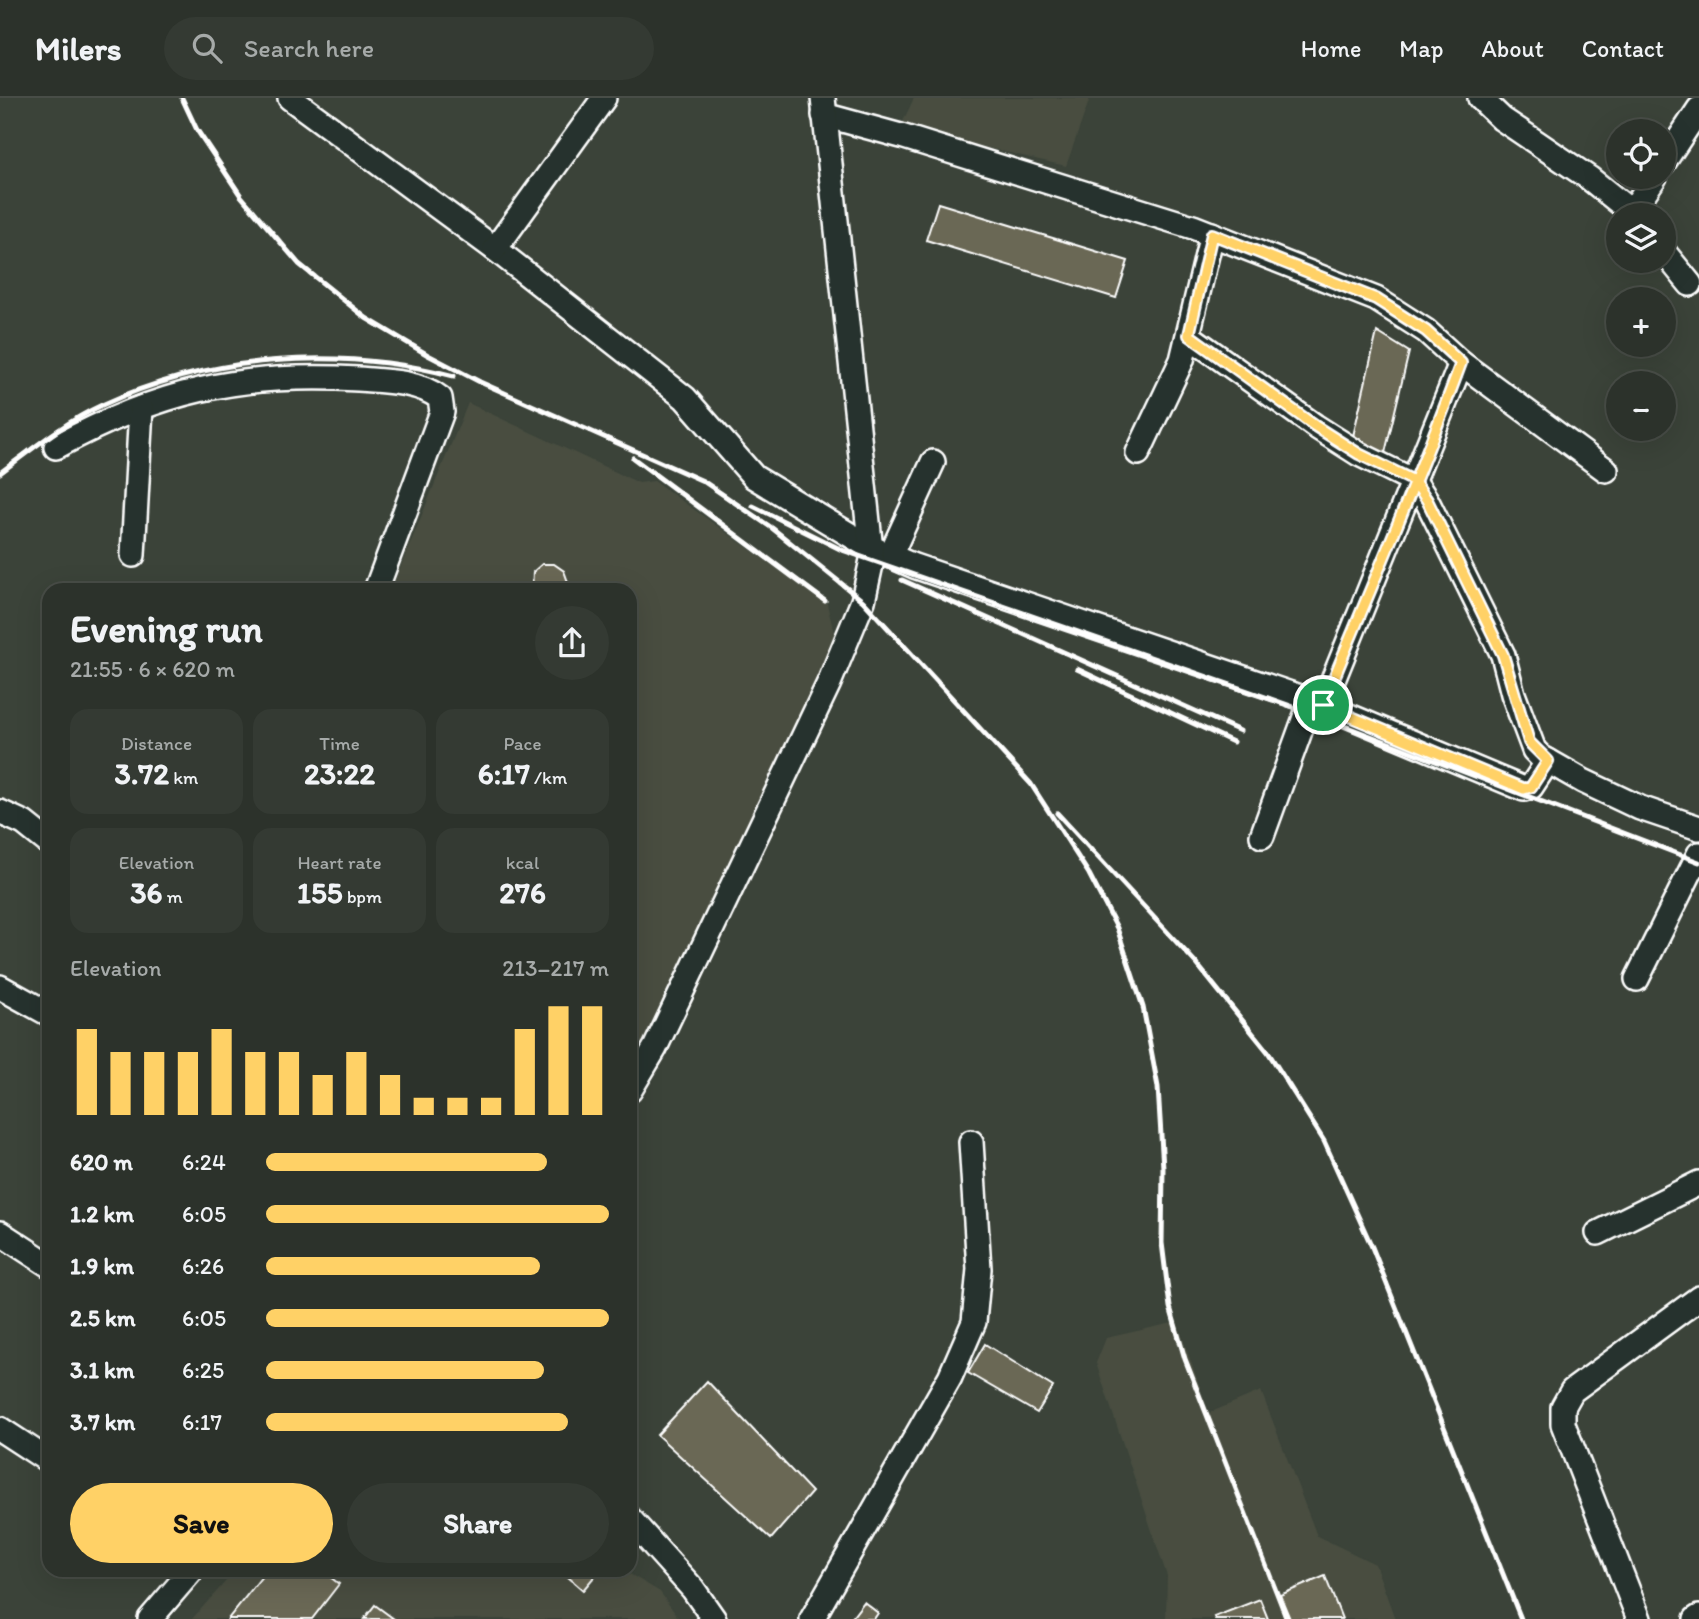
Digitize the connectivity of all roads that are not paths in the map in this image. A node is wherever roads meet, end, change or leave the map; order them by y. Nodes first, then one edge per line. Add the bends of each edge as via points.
1 (290, 98) edge
2 (604, 98) edge
3 (1480, 98) edge
4 (321, 107) edge
5 (823, 107) edge
6 (1699, 109) edge
7 (1676, 144) edge
8 (1620, 203) edge
9 (1212, 234) junction
10 (495, 249) junction
11 (1676, 267) edge
12 (1690, 284) dead end
13 (1189, 335) junction
14 (1461, 363) junction
15 (141, 408) junction
16 (56, 447) dead end
17 (1138, 453) dead end
18 (933, 462) dead end
19 (1606, 470) dead end
20 (1414, 481) junction
21 (880, 552) junction
22 (133, 555) dead end
23 (379, 583) edge
24 (1317, 703) junction
25 (1548, 761) junction
26 (0, 812) edge
27 (1699, 828) edge
28 (1262, 836) dead end
29 (42, 837) edge
30 (1699, 854) edge
31 (1637, 979) dead end
32 (0, 987) edge
33 (42, 1010) edge
34 (637, 1078) edge
35 (971, 1142) dead end
36 (1699, 1183) edge
37 (0, 1233) edge
38 (1598, 1233) dead end
39 (42, 1260) edge
40 (1699, 1298) edge
41 (0, 1429) edge
42 (42, 1456) edge
43 (637, 1527) edge
44 (186, 1577) edge
45 (150, 1619) edge
46 (714, 1619) edge
47 (812, 1619) edge
48 (1639, 1619) edge

1 - 4 street
2 - 10 street
3 - 8 street via 1502,119
4 - 10 street
5 - 9 street
5 - 21 street
6 - 7 street
9 - 13 street
9 - 14 street via 1376,299 1426,331
10 - 21 street via 685,398 754,477
11 - 12 street
13 - 17 street
13 - 20 street via 1315,426
14 - 19 street
14 - 20 street
15 - 16 street
15 - 22 street
15 - 23 street via 197,389 305,376 392,382 435,394 442,412
18 - 21 street
20 - 24 street
20 - 25 street via 1503,655 1529,742
21 - 24 street
21 - 34 street via 872,561 863,601 829,683 662,1036
24 - 25 street via 1524,789 1531,787
24 - 28 street
25 - 27 street via 1640,807
26 - 29 street via 24,822
30 - 31 street
32 - 33 street
35 - 47 street via 979,1269 974,1322 950,1377
36 - 38 street
37 - 39 street
40 - 48 street via 1572,1391 1563,1407 1563,1424
41 - 42 street
43 - 46 street
44 - 45 street

